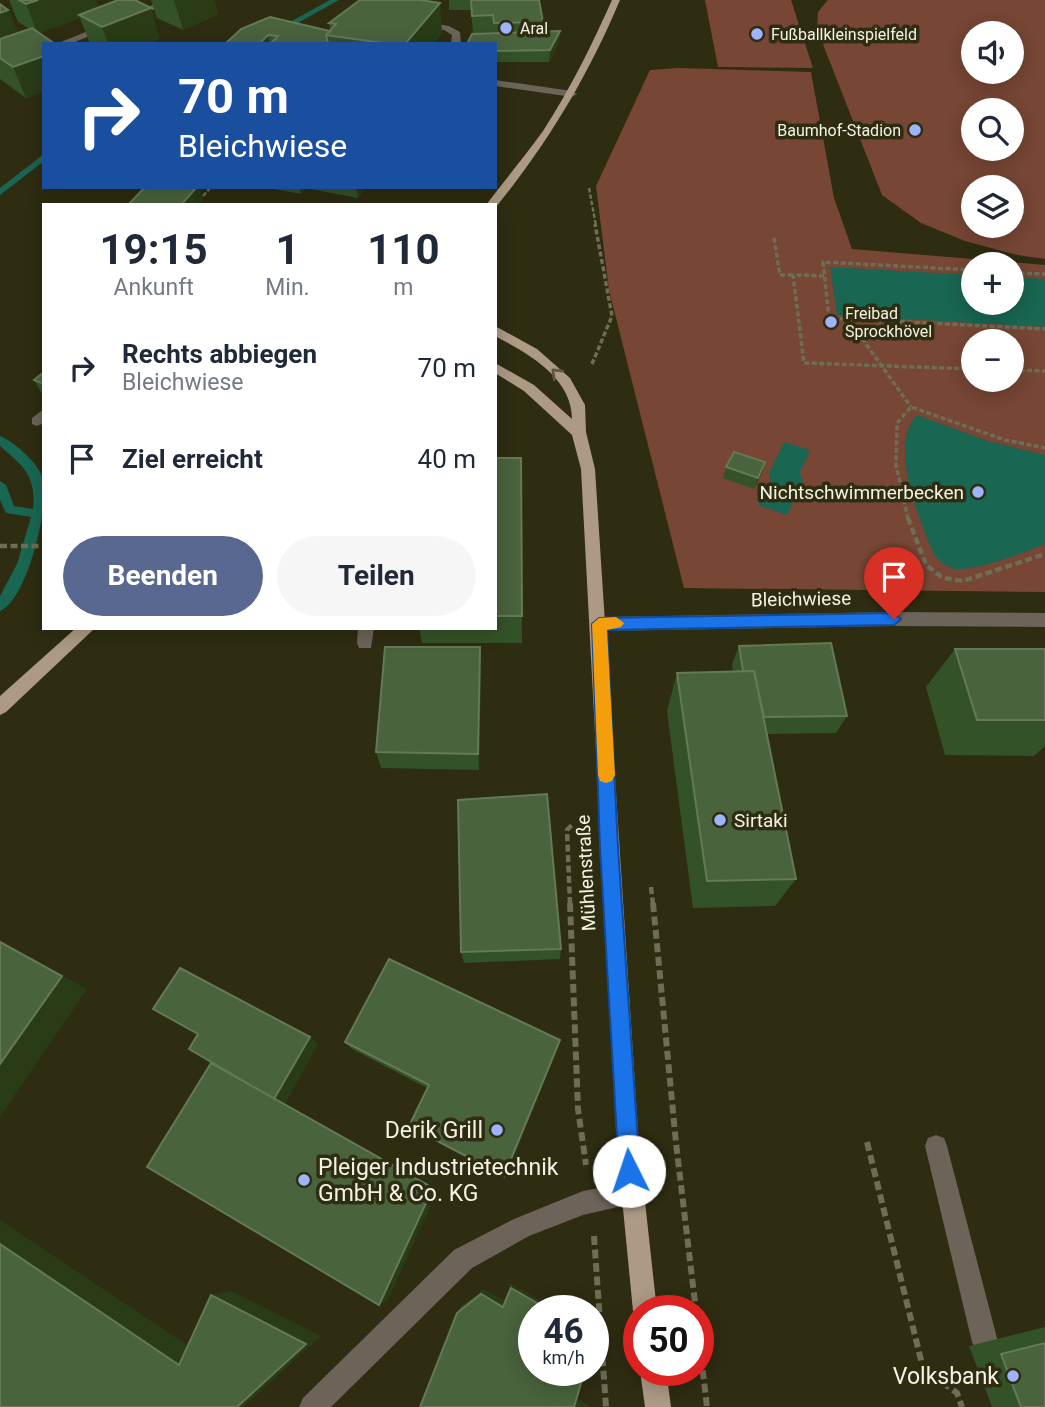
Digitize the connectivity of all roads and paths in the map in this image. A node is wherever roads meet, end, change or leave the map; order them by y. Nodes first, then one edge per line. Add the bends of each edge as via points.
1 (173, 0) edge
2 (616, 0) edge
3 (411, 22) edge
4 (66, 42) edge
5 (456, 42) edge
6 (497, 83) edge
7 (572, 94) junction
8 (589, 188) dead end
9 (209, 189) edge
10 (203, 196) dead end
11 (494, 203) edge
12 (774, 238) dead end
13 (961, 269) edge
14 (1024, 273) edge
15 (1045, 274) edge
16 (793, 275) junction
17 (824, 276) junction
18 (849, 319) junction
19 (1045, 329) edge
20 (497, 331) edge
21 (497, 368) edge
22 (961, 369) edge
23 (1024, 370) edge
24 (1045, 371) edge
25 (569, 386) junction
26 (911, 407) junction
27 (580, 434) junction
28 (1045, 447) edge
29 (0, 546) edge
30 (42, 546) edge
31 (1045, 554) edge
32 (1045, 620) edge
33 (599, 624) junction
34 (85, 630) edge
35 (0, 707) edge
36 (607, 786) junction
37 (651, 881) dead end
38 (867, 1142) dead end
39 (936, 1146) dead end
40 (631, 1194) junction
41 (592, 1202) junction
42 (643, 1295) edge
43 (694, 1295) edge
44 (985, 1342) dead end
45 (655, 1386) edge
46 (705, 1386) edge
47 (312, 1407) edge
48 (606, 1407) edge
49 (658, 1407) edge
50 (707, 1407) edge
51 (962, 1407) edge

1 - 4 street
2 - 7 main road
3 - 5 street via 446,28 457,34
6 - 7 street
7 - 11 main road via 550,131
8 - 25 path via 612,316 591,366
9 - 10 path
12 - 16 path via 779,275
13 - 17 path via 823,262
14 - 15 path
16 - 17 path
16 - 22 path via 804,363
17 - 18 path via 829,318
18 - 19 path
18 - 26 path
25 -> 20 main road, Mühlenstraße via 557,372
21 - 27 main road via 529,388
23 - 24 path
25 - 27 main road, Mühlenstraße via 578,405
26 - 28 path via 1005,440
26 - 31 path via 897,423 895,465 907,516 926,565 943,578 963,581
27 - 33 main road, Mühlenstraße via 588,469
29 - 30 path
32 - 33 street, Bleichwiese
33 - 36 main road, Mühlenstraße
34 - 35 main road
36 - 40 main road, Mühlenstraße
36 - 41 path via 567,830 578,1109
37 - 43 path
38 - 51 path via 923,1368 957,1393
39 - 44 street
40 - 41 street
40 - 42 main road, Mühlenstraße
41 - 47 street via 522,1227 463,1259
41 - 48 path
45 - 49 main road
46 - 50 path

